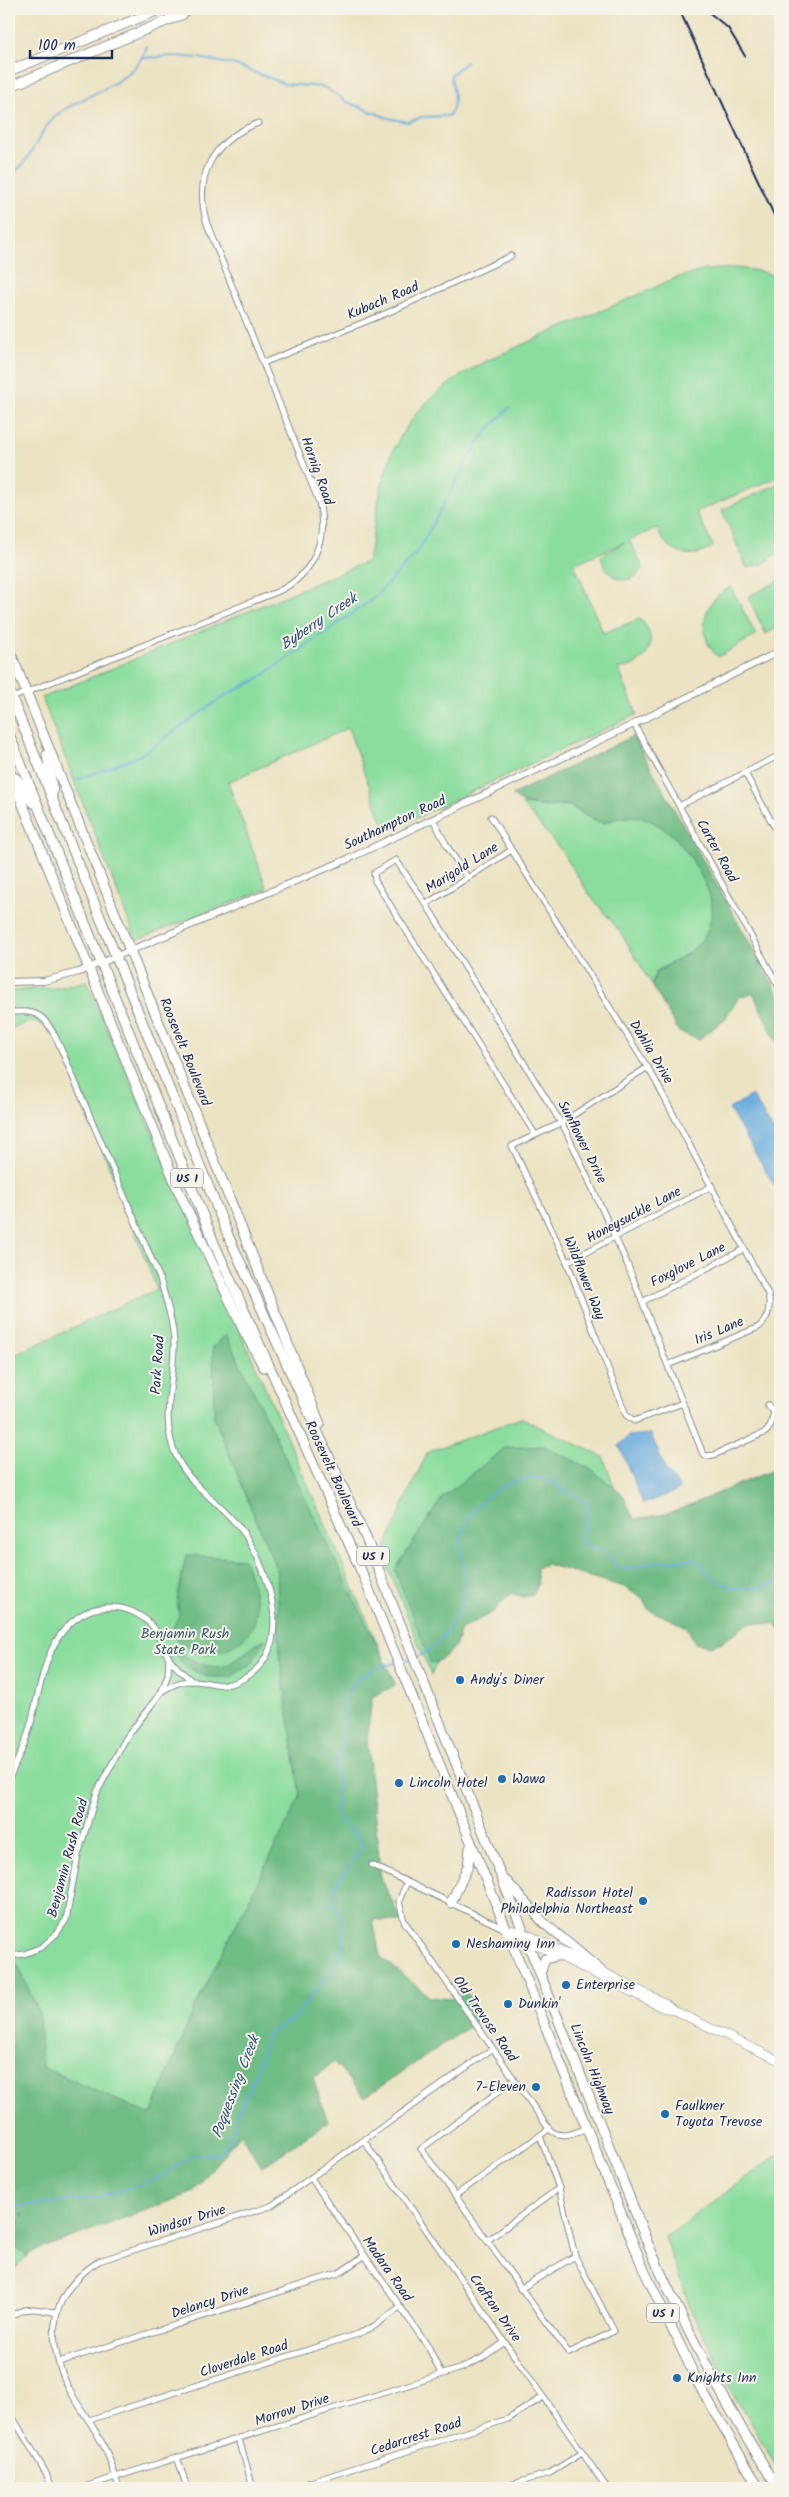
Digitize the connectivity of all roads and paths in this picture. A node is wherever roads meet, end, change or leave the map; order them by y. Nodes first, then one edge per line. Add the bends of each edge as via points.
1 (160, 9) edge
2 (194, 9) edge
3 (183, 11) edge
4 (9, 71) edge
5 (9, 87) edge
6 (258, 123) dead end
7 (511, 256) dead end
8 (263, 363) junction
9 (9, 649) edge
10 (780, 651) edge
11 (26, 693) junction
12 (10, 697) edge
13 (634, 724) junction
14 (9, 734) edge
15 (44, 737) junction
16 (780, 755) edge
17 (9, 769) edge
18 (745, 773) junction
19 (679, 806) junction
20 (56, 809) junction
21 (42, 816) junction
22 (491, 817) dead end
23 (433, 819) junction
24 (780, 837) edge
25 (510, 851) junction
26 (467, 877) junction
27 (426, 904) junction
28 (130, 951) junction
29 (115, 957) junction
30 (101, 963) junction
31 (88, 968) junction
32 (9, 982) edge
33 (780, 989) edge
34 (9, 1013) edge
35 (648, 1067) junction
36 (561, 1123) junction
37 (535, 1134) junction
38 (712, 1186) junction
39 (615, 1238) junction
40 (744, 1249) junction
41 (567, 1262) junction
42 (642, 1302) junction
43 (769, 1309) joint
44 (668, 1365) junction
45 (279, 1391) junction
46 (683, 1403) junction
47 (768, 1405) dead end
48 (334, 1467) junction
49 (409, 1646) joint
50 (395, 1651) joint
51 (168, 1658) junction
52 (192, 1681) junction
53 (162, 1691) junction
54 (9, 1778) edge
55 (469, 1840) junction
56 (372, 1865) dead end
57 (500, 1873) junction
58 (407, 1882) junction
59 (451, 1903) junction
60 (505, 1929) junction
61 (523, 1932) junction
62 (526, 1941) junction
63 (9, 1956) edge
64 (557, 1956) junction
65 (600, 1970) junction
66 (540, 1974) junction
67 (673, 2010) junction
68 (492, 2049) junction
69 (780, 2060) edge
70 (514, 2080) junction
71 (587, 2128) junction
72 (549, 2129) junction
73 (540, 2136) junction
74 (364, 2141) junction
75 (311, 2178) junction
76 (559, 2188) junction
77 (456, 2195) junction
78 (488, 2240) junction
79 (364, 2256) junction
80 (574, 2256) junction
81 (520, 2290) junction
82 (400, 2307) junction
83 (56, 2313) junction
84 (9, 2318) edge
85 (505, 2342) junction
86 (59, 2362) junction
87 (441, 2374) junction
88 (543, 2397) junction
89 (9, 2411) edge
90 (89, 2420) junction
91 (239, 2439) junction
92 (582, 2453) junction
93 (177, 2458) junction
94 (116, 2477) junction
95 (52, 2488) edge
96 (81, 2488) edge
97 (119, 2488) edge
98 (187, 2488) edge
99 (253, 2488) edge
100 (292, 2488) edge
101 (502, 2488) edge
102 (607, 2488) edge
103 (759, 2488) edge
104 (778, 2488) edge

1 - 4 highway
2 - 3 street
3 - 5 highway
6 - 8 street, Hornig Road via 233,135 219,149 206,172 202,194 207,224
7 - 8 street, Kubach Road via 387,313
8 - 11 street, Hornig Road via 321,510 320,541 316,556 307,569 279,591
9 - 11 highway, Roosevelt Boulevard / US 1
10 - 13 street, Southampton Road
11 - 12 street, Hornig Road
11 - 15 highway, Roosevelt Boulevard / US 1
12 - 20 highway, Roosevelt Boulevard / US 1
13 - 19 street, Carter Road
13 - 23 street, Southampton Road
14 - 21 highway, Roosevelt Boulevard / US 1
15 - 20 highway
15 - 28 highway, Roosevelt Boulevard / US 1
16 - 18 street
17 - 21 highway
17 - 31 highway, Roosevelt Boulevard / US 1
18 - 19 street
18 - 24 street
19 - 33 street, Carter Road
20 - 29 highway, Roosevelt Boulevard / US 1
21 - 30 highway, Roosevelt Boulevard / US 1
22 - 25 street, Dahlia Drive
23 - 26 street
23 - 28 street, Southampton Road
25 - 26 street, Marigold Lane
25 - 35 street, Dahlia Drive
26 - 27 street, Marigold Lane
27 - 36 street, Sunflower Drive
27 - 37 street, Sunflower Drive via 396,860 374,872 375,880
28 - 29 street, Southampton Road
28 - 48 highway, Roosevelt Boulevard / US 1 via 307,1391
29 - 30 street, Southampton Road
29 - 48 highway, Roosevelt Boulevard / US 1 via 228,1235
30 - 31 street, Southampton Road
30 - 45 highway, Roosevelt Boulevard / US 1 via 204,1219
31 - 32 street, Southampton Road via 53,979
31 - 45 highway, Roosevelt Boulevard / US 1 via 191,1220 244,1331
34 - 52 street, Park Road via 31,1012 41,1016 50,1025 58,1042 166,1299 174,1345 167,1404 169,1430 177,1458 193,1482 244,1534 267,1581 272,1604 273,1639 263,1663 234,1684 214,1686
35 - 36 street
35 - 38 street, Dahlia Drive
36 - 37 street
36 - 39 street, Sunflower Drive
37 - 41 street, Wildflower Way via 512,1146
38 - 39 street, Honeysuckle Lane
38 - 40 street, Dahlia Drive
39 - 41 street, Honeysuckle Lane
39 - 42 street, Sunflower Drive
40 - 42 street, Foxglove Lane
40 - 43 street, Dahlia Drive via 768,1294
41 - 46 street, Wildflower Way via 629,1419 634,1422
42 - 44 street, Sunflower Drive
43 - 44 street, Iris Lane via 764,1322 758,1327
44 - 46 street, Sunflower Drive
45 - 50 highway, Roosevelt Boulevard / US 1
46 - 47 street, Sunflower Drive via 703,1454 707,1456 766,1432 774,1412
48 - 49 highway, Roosevelt Boulevard / US 1
49 - 57 highway, Lincoln Highway / US 1
50 - 55 highway, Lincoln Highway / US 1
51 - 52 street
51 - 53 street, Benjamin Rush Road via 168,1674
51 - 54 street via 153,1626 137,1614 119,1607 97,1608 80,1615 63,1631 49,1654 28,1734
52 - 53 street via 176,1683
53 - 63 street, Benjamin Rush Road via 126,1738 97,1792 78,1855 66,1920 42,1946
55 - 59 highway via 471,1854 468,1866
55 - 60 highway, Lincoln Highway / US 1
56 - 58 street
57 - 61 highway, Lincoln Highway / US 1
57 - 65 highway via 533,1912
58 - 59 street
58 - 68 street, Old Trevose Road via 399,1901 404,1921
59 - 60 street
60 - 61 main road
60 - 62 main road
60 - 71 highway, Lincoln Highway / US 1
61 - 62 highway, Lincoln Highway / US 1
61 - 65 main road
62 - 64 main road
62 - 66 highway, Lincoln Highway / US 1
64 - 66 highway via 545,1959
64 - 67 main road
65 - 67 main road
66 - 104 highway, Lincoln Highway / US 1 via 672,2299 727,2405
67 - 69 main road
68 - 70 street, Old Trevose Road
68 - 74 street, Windsor Drive
70 - 72 street, Old Trevose Road
70 - 77 street via 421,2149
71 - 72 street via 566,2135 555,2134
71 - 103 highway, Lincoln Highway / US 1 via 662,2311 717,2418
72 - 73 street
73 - 76 street
73 - 77 street
74 - 75 street, Windsor Drive
74 - 85 street, Crafton Drive
75 - 79 street, Madara Road
75 - 83 street, Windsor Drive via 271,2206 98,2261 70,2285
76 - 78 street
76 - 80 street
77 - 78 street
78 - 81 street
79 - 82 street, Madara Road
79 - 86 street, Delancy Drive via 339,2273
80 - 81 street
80 - 81 street via 614,2331 569,2352
82 - 87 street, Madara Road via 429,2348
82 - 90 street, Cloverdale Road via 358,2334
83 - 84 street via 21,2310
83 - 86 street, Windsor Drive via 54,2329
85 - 87 street, Morrow Drive via 476,2362
85 - 88 street, Crafton Drive
86 - 90 street, Windsor Drive via 69,2387
87 - 91 street, Morrow Drive
88 - 92 street, Crafton Drive
88 - 100 street, Cedarcrest Road via 508,2419
89 - 95 street
90 - 94 street, Windsor Drive
91 - 93 street, Morrow Drive
91 - 99 street
92 - 101 street via 550,2473
92 - 102 street, Crafton Drive
93 - 94 street, Morrow Drive
93 - 98 street
94 - 96 street, Morrow Drive
94 - 97 street, Windsor Drive

